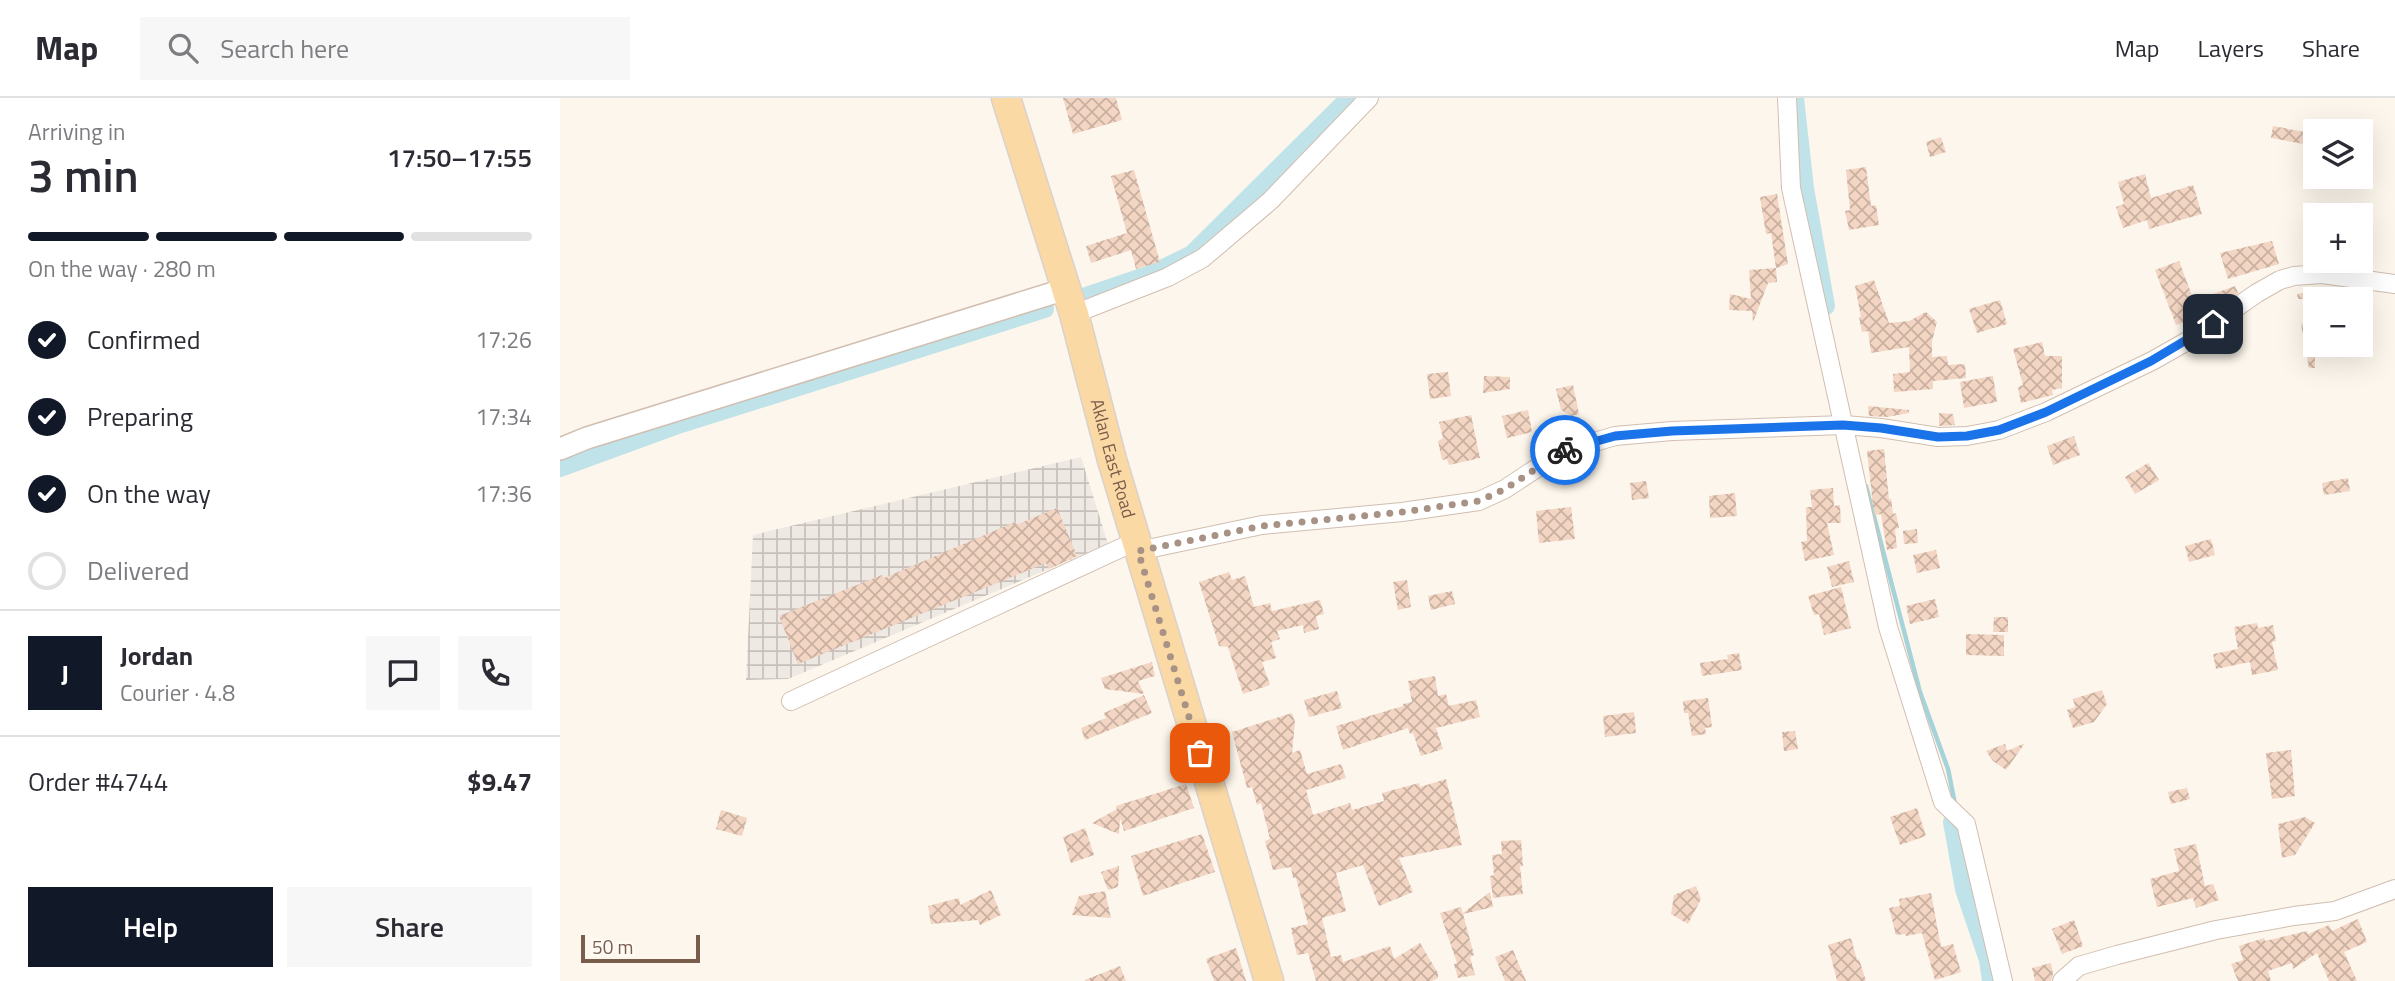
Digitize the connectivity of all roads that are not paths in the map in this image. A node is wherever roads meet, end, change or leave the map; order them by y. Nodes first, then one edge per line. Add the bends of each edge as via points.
1 (1006, 98) edge
2 (1369, 98) edge
3 (1787, 98) edge
4 (2395, 284) edge
5 (1070, 302) junction
6 (1843, 425) junction
7 (560, 449) edge
8 (1137, 546) junction
9 (791, 701) dead end
10 (2395, 889) edge
11 (1269, 981) edge
12 (2003, 981) edge
13 (2062, 981) edge

1 - 5 main road, Aklan East Road
2 - 5 street via 1270,201 1203,258 1168,276
3 - 6 street via 1791,188
4 - 6 street via 2322,274 2280,280 2151,361 1999,430 1938,437
5 - 7 street
5 - 8 main road, Aklan East Road
6 - 8 street via 1615,436 1560,452 1479,501 1262,526
6 - 12 street via 1888,627 1943,802 1966,824
8 - 9 street
8 - 11 main road, Aklan East Road
10 - 13 street via 2335,911 2216,930 2117,955 2079,966

